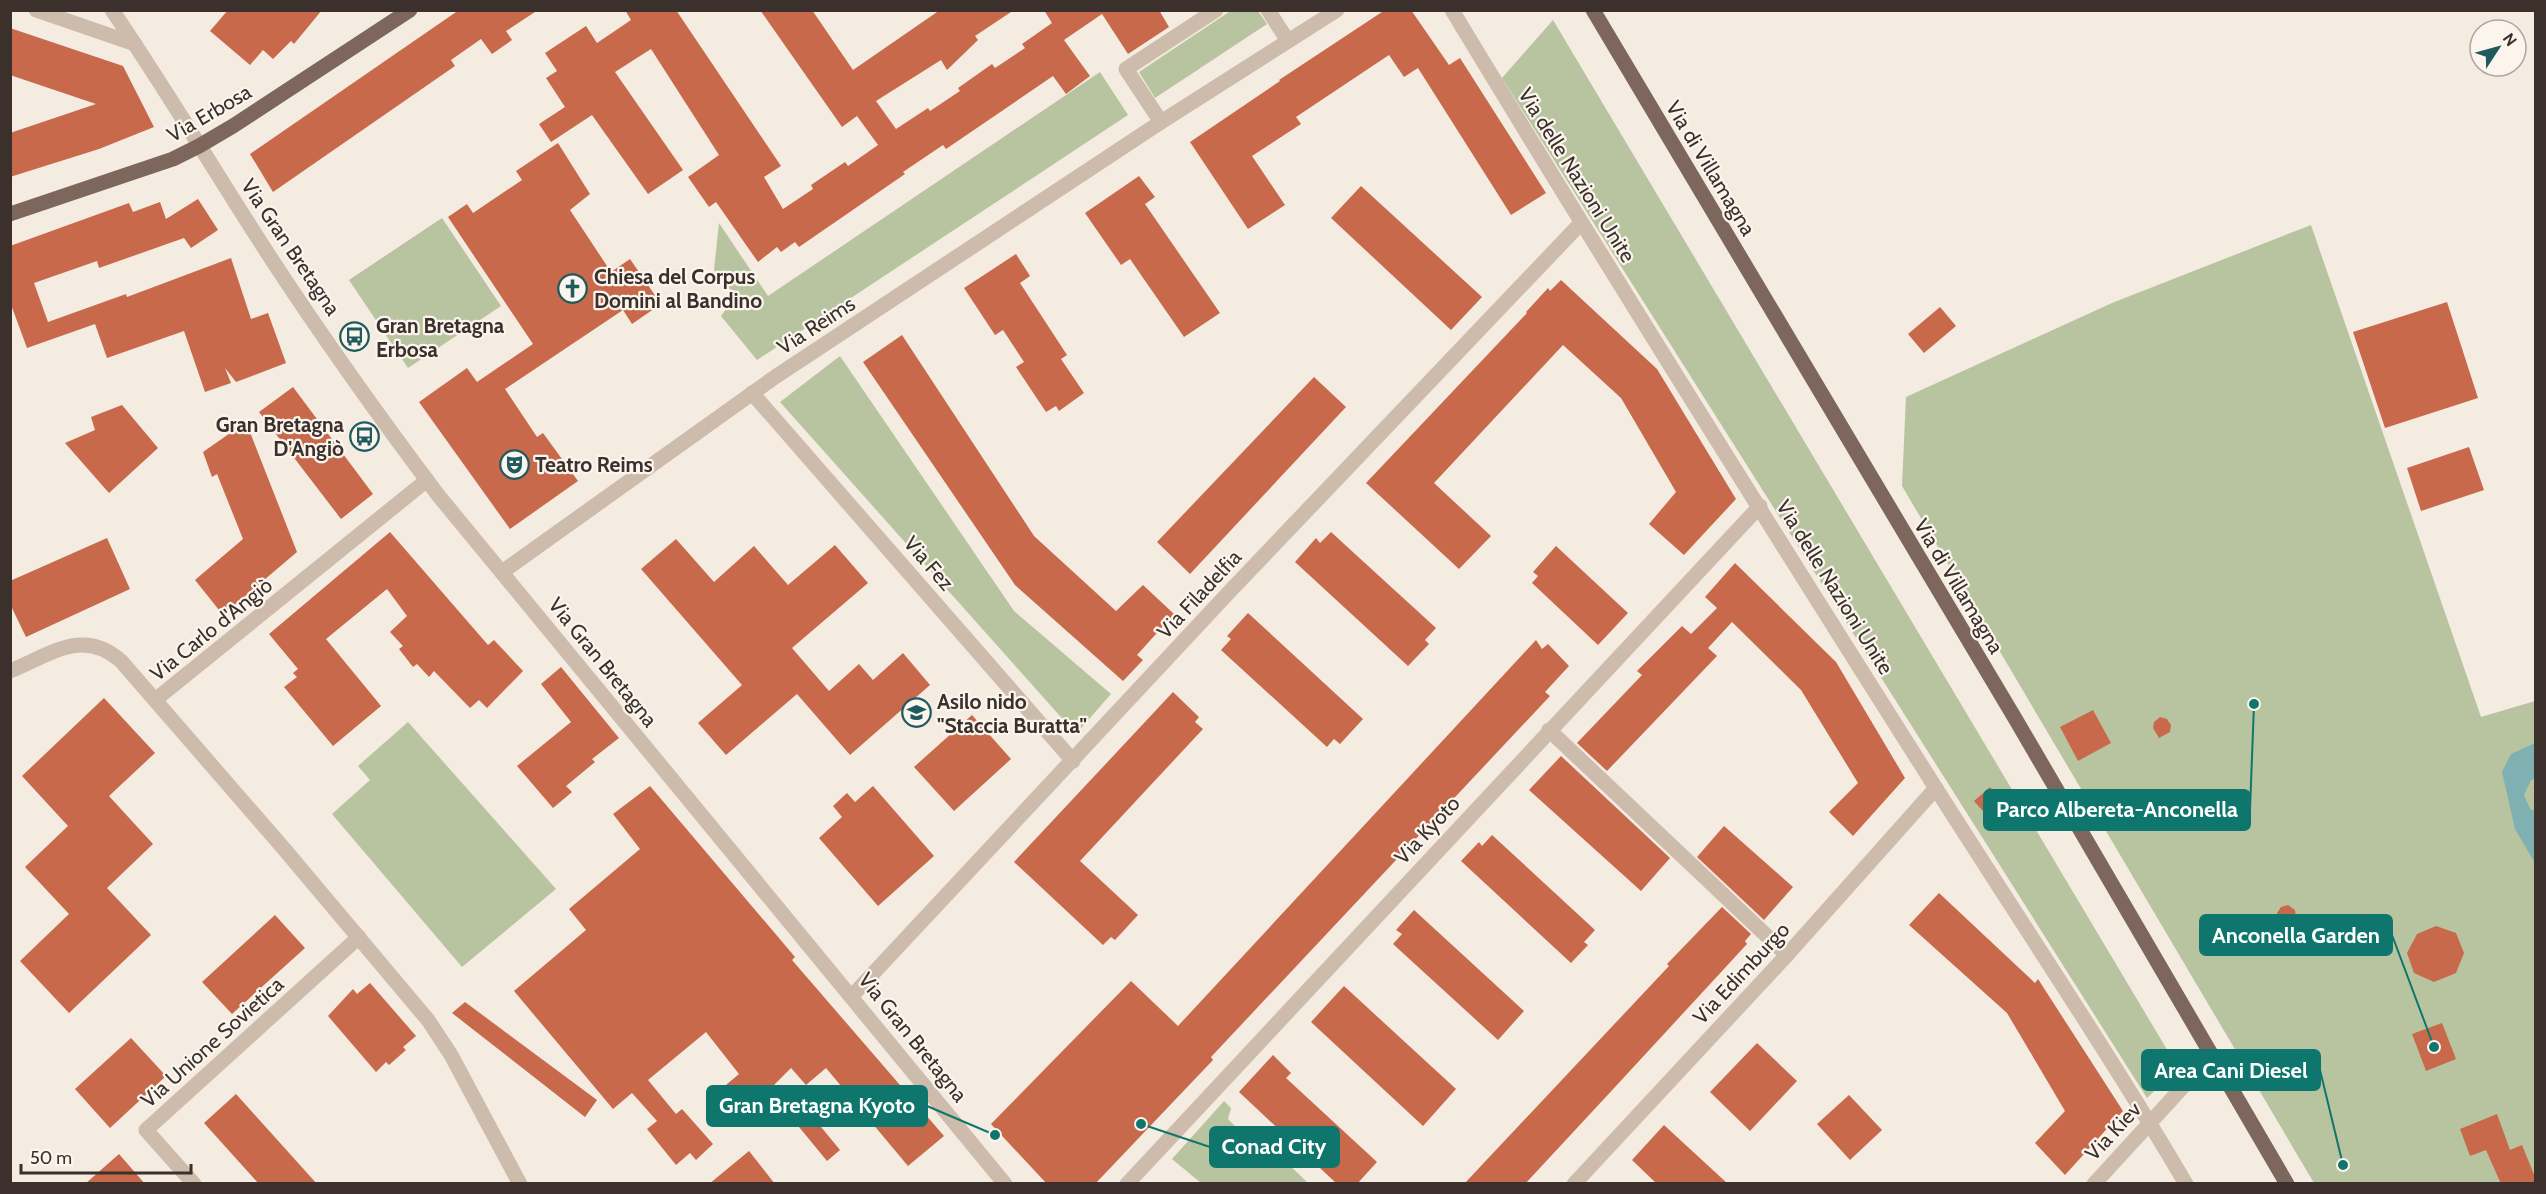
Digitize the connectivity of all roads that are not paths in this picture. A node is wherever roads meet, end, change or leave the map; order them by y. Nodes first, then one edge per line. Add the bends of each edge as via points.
1 (36, 10) edge
2 (112, 10) edge
3 (410, 10) edge
4 (1216, 10) edge
5 (1268, 10) edge
6 (1337, 10) edge
7 (1452, 10) edge
8 (1593, 10) edge
9 (1288, 41) junction
10 (135, 44) junction
11 (1161, 122) junction
12 (199, 146) junction
13 (10, 214) edge
14 (1581, 223) junction
15 (752, 393) junction
16 (427, 480) junction
17 (1760, 506) junction
18 (502, 572) junction
19 (10, 671) edge
20 (155, 700) junction
21 (1549, 730) junction
22 (1073, 761) junction
23 (1936, 788) junction
24 (359, 937) junction
25 (1787, 955) junction
26 (852, 996) junction
27 (2212, 1055) junction
28 (2150, 1123) junction
29 (992, 1166) junction
30 (194, 1184) edge
31 (520, 1184) edge
32 (988, 1184) edge
33 (1005, 1184) edge
34 (1127, 1184) edge
35 (1574, 1184) edge
36 (2094, 1184) edge
37 (2186, 1184) edge
38 (2287, 1184) edge

1 - 10 street
2 - 10 street, Via Gran Bretagna
3 - 12 main road, Via Erbosa
4 - 11 street via 1126,69
5 - 9 street
6 - 9 street, Via Reims
7 - 14 street, Via delle Nazioni Unite
8 - 27 main road, Via di Villamagna
9 - 11 street, Via Reims
10 - 12 street, Via Gran Bretagna
11 - 15 street, Via Reims
12 - 13 main road, Via Erbosa via 173,159
12 - 16 street, Via Gran Bretagna via 277,267
14 - 17 street, Via delle Nazioni Unite
14 - 22 street, Via Filadelfia
15 - 18 street, Via Reims
15 - 22 street, Via Fez
16 - 18 street, Via Gran Bretagna
16 - 20 street, Via Carlo d'Angiò
17 - 21 street, Via Kyoto
17 - 23 street, Via delle Nazioni Unite
18 - 26 street, Via Gran Bretagna
19 - 20 street, Via Carlo d'Angiò via 70,646 98,645 120,661
20 - 24 street
21 - 25 street
21 - 34 street, Via Kyoto
22 - 26 street, Via Filadelfia
23 - 25 street, Via Edimburgo
23 - 28 street, Via delle Nazioni Unite
24 - 30 street, Via Unione Sovietica via 146,1130
24 - 31 street via 445,1045
25 - 35 street, Via Edimburgo
26 - 29 street, Via Gran Bretagna
27 - 28 street, Via Kiev
27 - 38 main road, Via di Villamagna
28 - 36 street, Via Kiev
28 - 37 street, Via delle Nazioni Unite
29 - 32 street
29 - 33 street, Via Gran Bretagna

